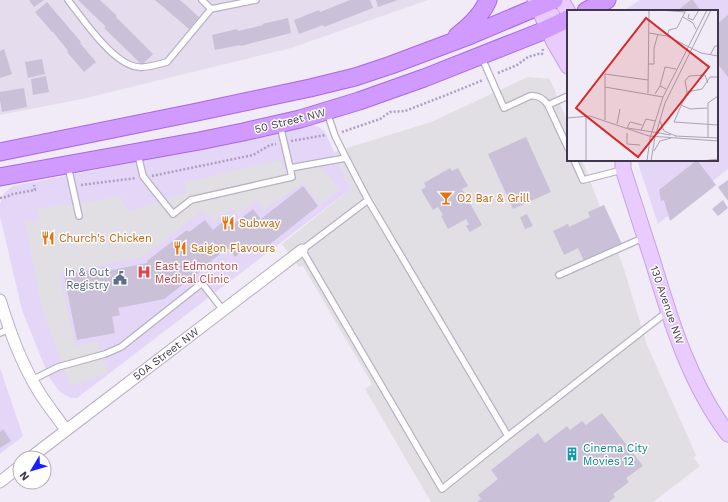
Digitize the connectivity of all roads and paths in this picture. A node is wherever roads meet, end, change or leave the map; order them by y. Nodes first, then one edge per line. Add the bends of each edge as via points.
1 (68, 0) edge
2 (202, 0) edge
3 (256, 0) edge
4 (488, 0) edge
5 (554, 0) edge
6 (561, 0) edge
7 (607, 0) edge
8 (536, 4) edge
9 (211, 10) junction
10 (588, 10) edge
11 (560, 21) edge
12 (567, 39) edge
13 (449, 44) junction
14 (481, 56) junction
15 (567, 64) edge
16 (567, 96) edge
17 (548, 105) junction
18 (327, 111) junction
19 (280, 124) junction
20 (567, 146) edge
21 (0, 152) edge
22 (137, 152) junction
23 (346, 158) junction
24 (574, 161) edge
25 (621, 163) edge
26 (68, 165) junction
27 (290, 168) junction
28 (0, 177) edge
29 (368, 200) junction
30 (79, 216) dead end
31 (645, 236) junction
32 (302, 250) junction
33 (559, 275) dead end
34 (0, 300) edge
35 (223, 310) junction
36 (668, 311) junction
37 (5, 331) edge
38 (32, 380) junction
39 (725, 425) edge
40 (66, 430) junction
41 (508, 436) junction
42 (40, 450) edge
43 (12, 472) edge
44 (0, 482) edge

1 - 9 lane via 114,55 126,63 140,67 167,62
2 - 9 lane
3 - 9 lane
4 - 13 main road via 474,21
5 - 8 main road
6 - 11 street
7 - 10 main road
8 - 11 street
8 - 13 main road
11 - 12 street
11 - 14 main road, 50 Street NW
11 - 15 street via 554,42
13 - 21 main road via 355,77 310,88
14 - 17 lane via 504,108 530,96 541,97
14 - 18 main road, 50 Street NW via 392,90
16 - 17 lane
17 - 20 lane
18 - 19 main road, 50 Street NW
18 - 23 lane
19 - 22 main road, 50 Street NW
19 - 27 lane
22 - 26 main road, 50 Street NW
22 - 27 lane via 144,176 173,214 191,200 292,177
23 - 27 lane
23 - 29 lane
24 - 25 lane via 583,180
25 - 31 street, 130 Avenue NW
26 - 28 main road, 50 Street NW
26 - 30 lane
29 - 32 lane
29 - 41 lane
31 - 33 lane
31 - 36 street, 130 Avenue NW
32 - 35 street, 50A Street NW
32 - 41 lane via 442,489
34 - 37 street
35 - 38 lane via 202,283 121,347 58,367
35 - 40 street, 50A Street NW
36 - 39 street, 130 Avenue NW via 694,377
36 - 41 lane
37 - 38 street
38 - 40 street
40 - 42 street, 50A Street NW
43 - 44 street

